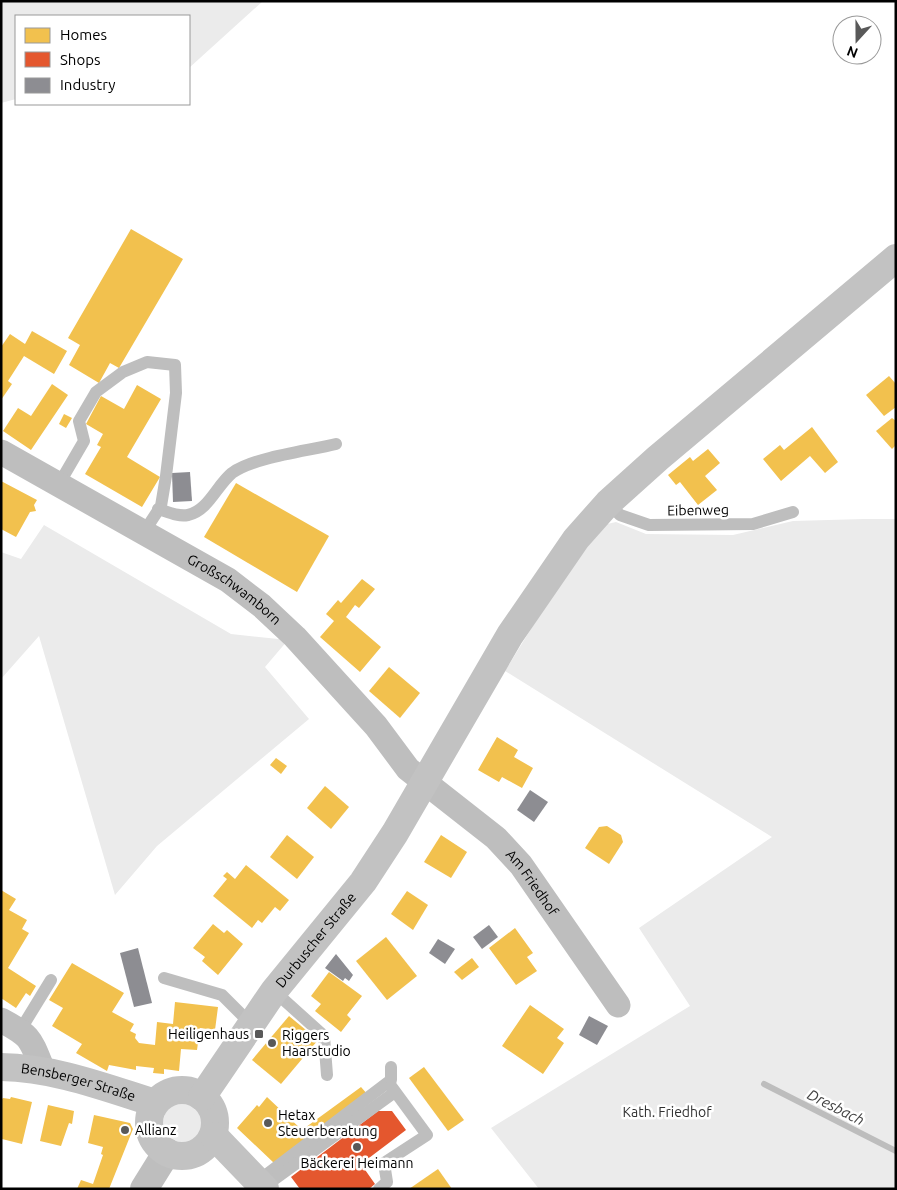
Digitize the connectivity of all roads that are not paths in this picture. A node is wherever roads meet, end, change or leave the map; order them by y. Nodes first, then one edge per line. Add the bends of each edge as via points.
1 (896, 258) edge
2 (336, 444) dead end
3 (1, 452) edge
4 (59, 484) junction
5 (608, 503) junction
6 (158, 510) junction
7 (793, 512) dead end
8 (144, 532) junction
9 (425, 780) junction
10 (164, 978) dead end
11 (51, 980) dead end
12 (274, 991) junction
13 (618, 1006) dead end
14 (11, 1024) edge
15 (252, 1024) junction
16 (1, 1067) edge
17 (391, 1067) dead end
18 (43, 1070) junction
19 (327, 1075) dead end
20 (392, 1087) junction
21 (202, 1097) junction
22 (155, 1103) junction
23 (214, 1136) junction
24 (167, 1152) junction
25 (263, 1186) edge
26 (144, 1189) edge
27 (379, 1189) edge

1 - 5 main road, Durbuscher Straße
2 - 6 lane via 252,462 220,483 201,509 189,515
3 - 4 street, Großschwamborn
4 - 6 lane via 84,441 79,421 96,392 123,372 147,362 175,365 176,394 166,476
4 - 8 street, Großschwamborn
5 - 7 lane, Eibenweg via 620,515 649,525 753,524
5 - 9 main road, Durbuscher Straße via 576,539 526,611
6 - 8 lane
8 - 9 street, Großschwamborn via 228,580 262,606 337,681 408,769
9 - 12 main road, Durbuscher Straße via 363,882
9 - 13 street, Am Friedhof via 496,838 521,865
10 - 15 lane via 222,994
11 - 14 lane
12 - 15 main road, Durbuscher Straße
12 - 19 lane via 324,1036
14 - 18 street via 32,1043
15 - 21 main road, Durbuscher Straße
16 - 18 main road, Bensberger Straße
17 - 20 lane
18 - 22 main road, Bensberger Straße via 86,1080
20 - 25 lane
20 - 27 lane via 427,1134 384,1163 387,1182
21 - 22 main road via 173,1091 160,1096
21 - 23 main road via 215,1115
22 - 24 main road via 149,1119 152,1138
23 - 24 main road via 196,1153 176,1156
23 - 25 main road
24 - 26 street

